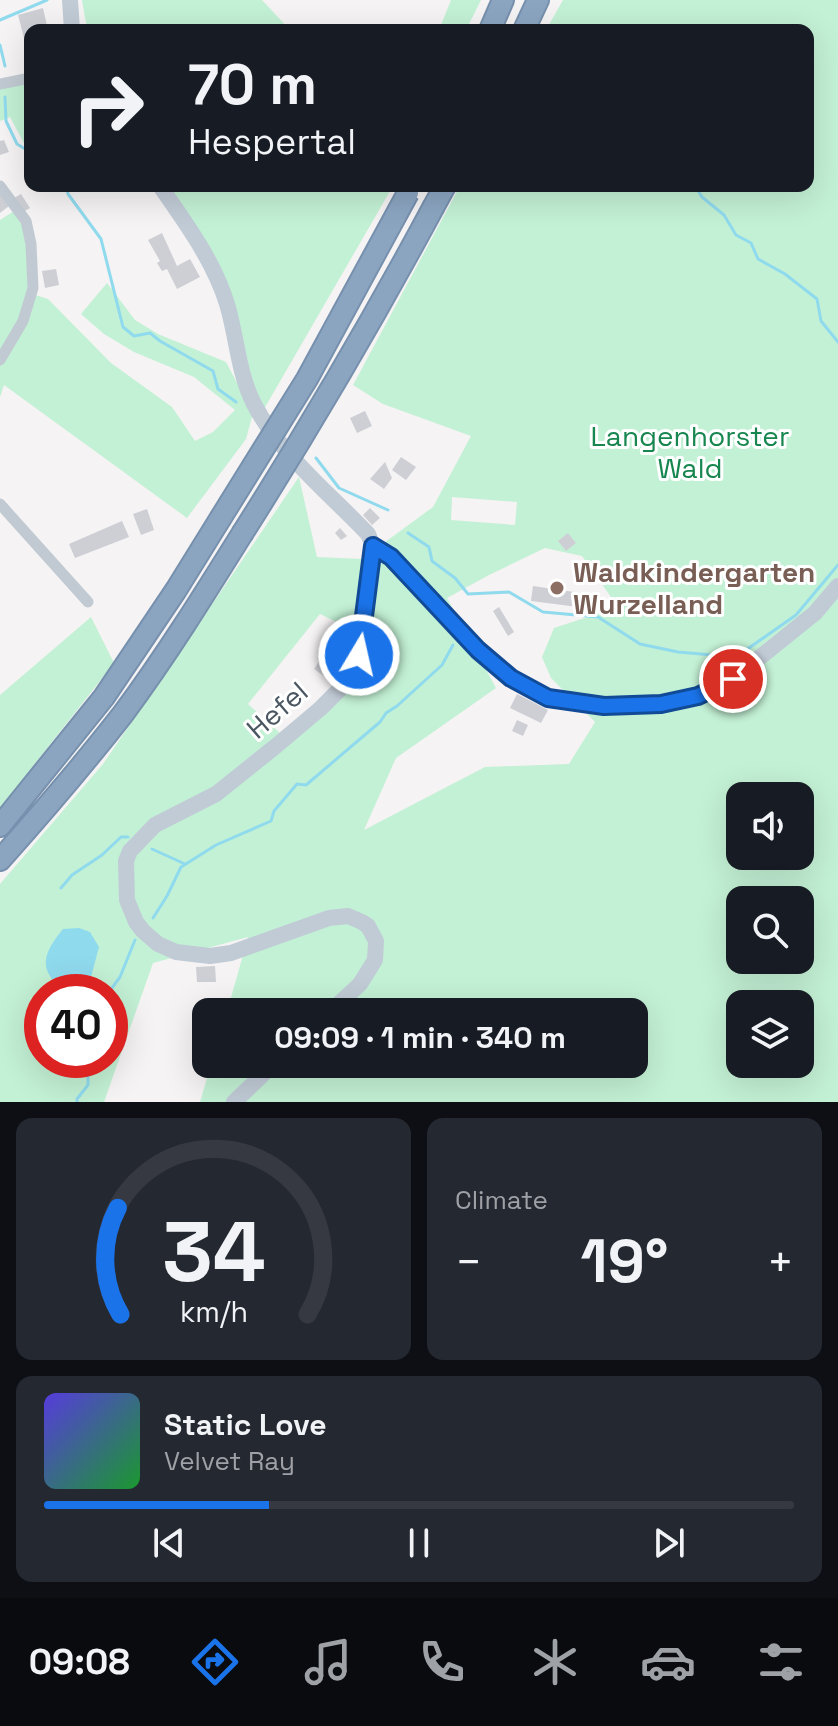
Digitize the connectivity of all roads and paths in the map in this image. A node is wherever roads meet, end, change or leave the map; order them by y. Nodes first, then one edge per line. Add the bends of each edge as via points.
1 (70, 0) edge
2 (503, 0) edge
3 (538, 0) edge
4 (72, 24) edge
5 (493, 24) edge
6 (527, 24) edge
7 (0, 186) edge
8 (164, 192) edge
9 (408, 192) edge
10 (442, 192) edge
11 (0, 360) edge
12 (0, 504) edge
13 (373, 546) junction
14 (838, 586) edge
15 (88, 602) dead end
16 (0, 826) edge
17 (0, 860) edge
18 (345, 998) edge
19 (259, 1078) edge
20 (234, 1102) edge

1 - 4 main road
2 - 5 highway
3 - 6 highway
7 - 11 street via 26,221 33,288 23,321
8 - 13 main road via 222,289 242,374 260,416 368,534
9 - 16 highway, bridge via 307,379 138,648
10 - 17 highway, bridge via 287,463 183,627 86,761
12 - 15 street
13 - 14 main road via 391,557 511,678 548,698 604,706 661,704 698,696 733,679 815,613
13 - 18 main road, Hefel via 359,655 341,688 216,794 155,825 126,861 127,900 136,922 158,944 176,952 231,953 329,918 348,916 362,922 376,941 375,960
19 - 20 main road

